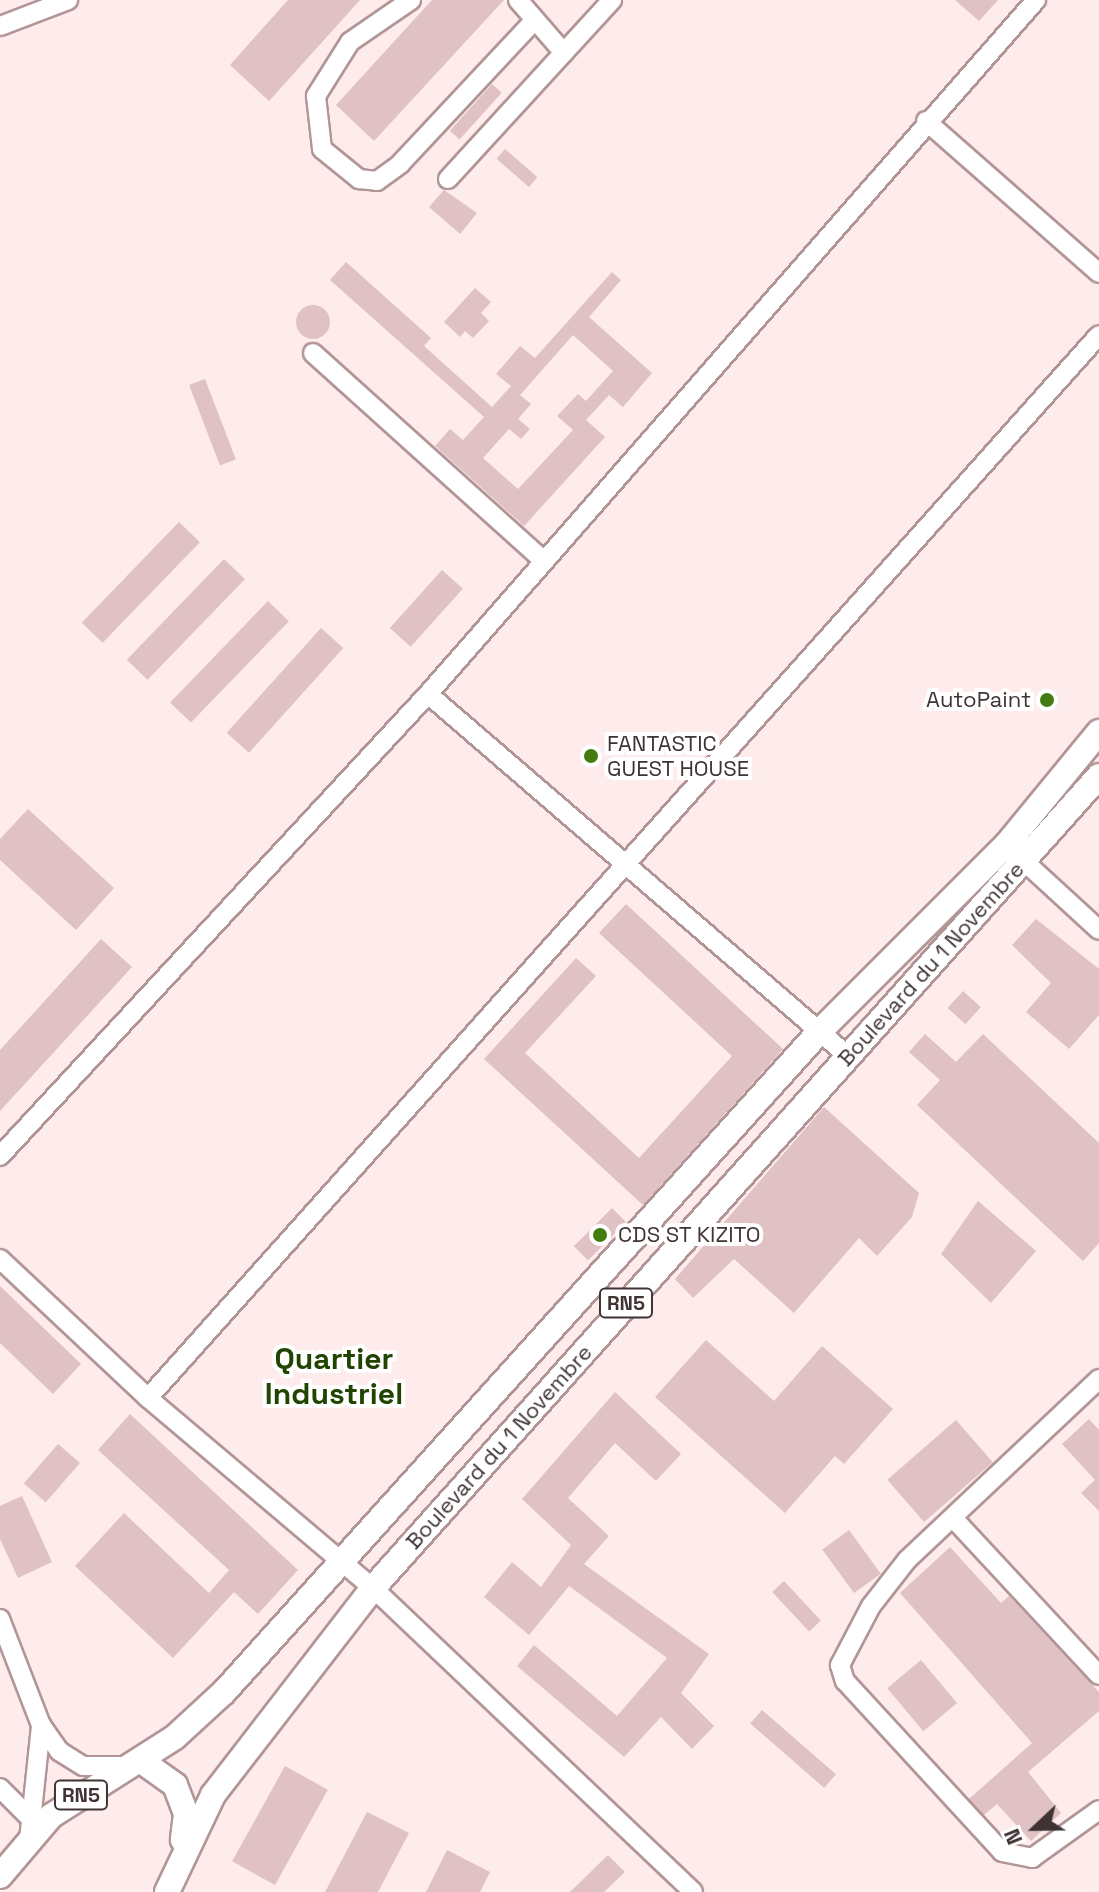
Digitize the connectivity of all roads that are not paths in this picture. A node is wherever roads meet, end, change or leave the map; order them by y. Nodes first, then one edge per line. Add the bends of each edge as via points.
1 (68, 0) edge
2 (411, 0) edge
3 (518, 0) edge
4 (612, 0) edge
5 (1036, 0) edge
6 (533, 22) junction
7 (0, 26) edge
8 (564, 53) junction
9 (926, 121) junction
10 (448, 179) dead end
11 (1099, 273) edge
12 (1099, 335) edge
13 (313, 353) dead end
14 (541, 558) junction
15 (428, 694) junction
16 (1099, 732) edge
17 (1099, 776) edge
18 (1007, 844) junction
19 (1024, 863) junction
20 (626, 868) junction
21 (1099, 930) edge
22 (819, 1032) junction
23 (848, 1056) junction
24 (0, 1156) edge
25 (0, 1259) edge
26 (582, 1293) junction
27 (611, 1320) junction
28 (1099, 1379) edge
29 (148, 1398) junction
30 (953, 1518) junction
31 (338, 1565) junction
32 (373, 1588) junction
33 (0, 1619) edge
34 (1099, 1675) edge
35 (41, 1725) junction
36 (130, 1763) junction
37 (0, 1788) edge
38 (1099, 1810) edge
39 (27, 1815) junction
40 (29, 1840) junction
41 (181, 1852) junction
42 (0, 1876) edge
43 (167, 1892) edge
44 (693, 1892) edge

1 - 7 street
2 - 6 street via 350,42 316,96 322,149 359,179 377,181 400,164
3 - 6 street
4 - 8 street
5 - 9 street
6 - 8 street
8 - 10 street
9 - 11 street
9 - 14 street
12 - 20 street
13 - 14 street
14 - 15 street
15 - 20 street
15 - 24 street
16 - 18 main road, Boulevard du 1 Novembre / RN5
17 - 19 main road, Boulevard du 1 Novembre / RN5
18 - 19 street
18 - 22 main road, Boulevard du 1 Novembre / RN5
19 - 21 street
19 - 23 main road, Boulevard du 1 Novembre / RN5
20 - 22 street
20 - 29 street
22 - 23 street
22 - 26 main road, Boulevard du 1 Novembre / RN5
23 - 27 main road, Boulevard du 1 Novembre / RN5
25 - 29 street
26 - 27 main road
26 - 31 main road, Boulevard du 1 Novembre / RN5
27 - 32 main road, Boulevard du 1 Novembre / RN5
28 - 30 street
29 - 31 street
30 - 34 street
30 - 38 street via 871,1606 840,1665 842,1676 1002,1852 1032,1858
31 - 32 street
31 - 36 main road, Boulevard du 1 Novembre / RN5 via 197,1719
32 - 41 main road, Boulevard du 1 Novembre / RN5 via 213,1795
32 - 44 street
33 - 35 street
35 - 36 street via 69,1761
35 - 39 street via 42,1768
36 - 40 main road, Boulevard du 1 Novembre / RN5
36 - 41 main road, Boulevard du 1 Novembre / RN5 via 160,1770 182,1799
37 - 39 street
39 - 40 street
40 - 42 main road, Boulevard du 1 Novembre / RN5
41 - 43 main road, Boulevard du 1 Novembre / RN5

